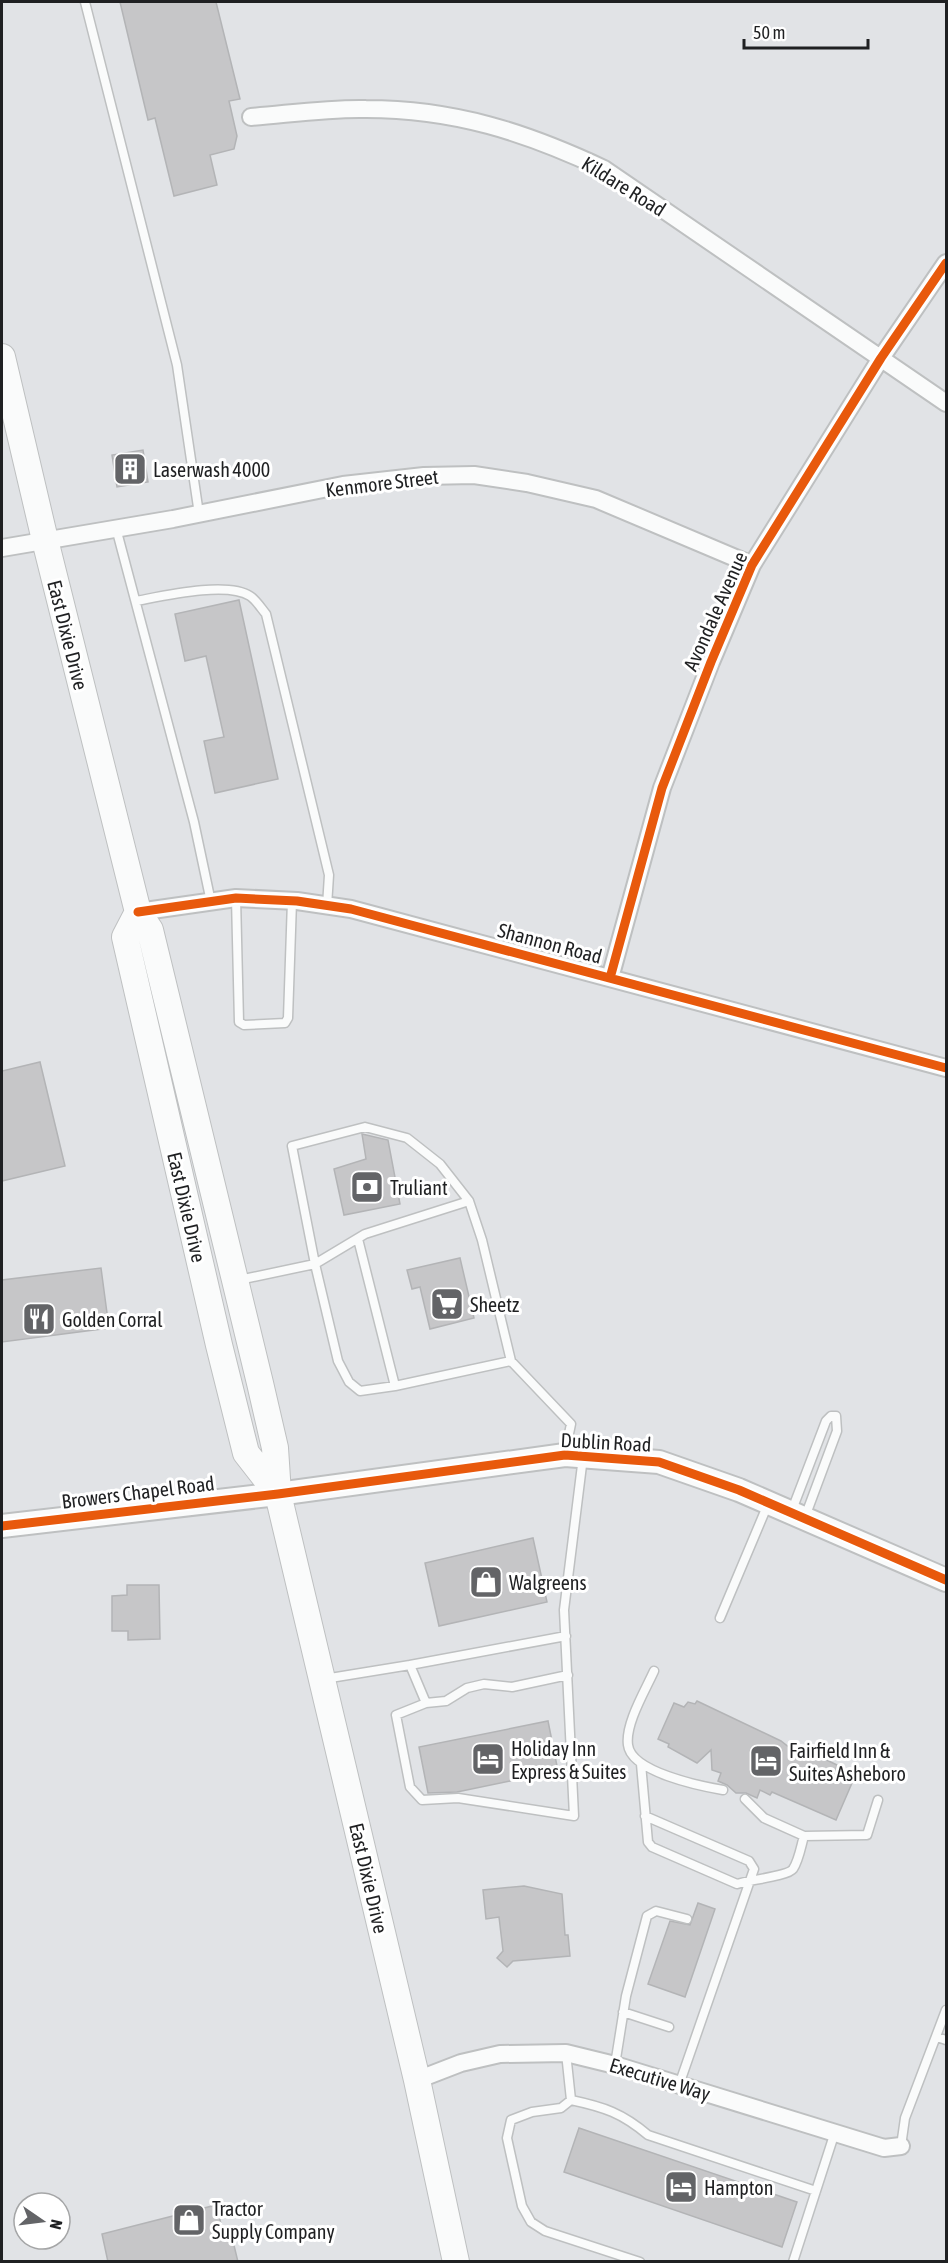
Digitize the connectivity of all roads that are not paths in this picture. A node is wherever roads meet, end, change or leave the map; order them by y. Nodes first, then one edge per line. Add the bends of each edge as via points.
1 (85, 2) edge
2 (251, 117) dead end
3 (946, 263) edge
4 (2, 357) edge
5 (881, 358) junction
6 (946, 403) edge
7 (199, 514) junction
8 (116, 528) junction
9 (45, 540) junction
10 (2, 548) edge
11 (752, 565) junction
12 (136, 601) junction
13 (236, 898) junction
14 (292, 900) junction
15 (211, 902) junction
16 (327, 906) junction
17 (138, 912) junction
18 (610, 978) junction
19 (946, 1068) edge
20 (469, 1201) junction
21 (358, 1239) junction
22 (315, 1264) junction
23 (236, 1281) junction
24 (511, 1361) junction
25 (395, 1386) junction
26 (574, 1456) junction
27 (278, 1494) junction
28 (769, 1504) junction
29 (797, 1516) junction
30 (2, 1526) edge
31 (946, 1580) edge
32 (720, 1617) dead end
33 (566, 1636) junction
34 (410, 1665) junction
35 (654, 1671) dead end
36 (568, 1675) junction
37 (322, 1679) junction
38 (426, 1702) junction
39 (641, 1764) junction
40 (723, 1790) dead end
41 (745, 1799) dead end
42 (878, 1800) dead end
43 (645, 1816) junction
44 (804, 1836) junction
45 (751, 1879) junction
46 (687, 1919) dead end
47 (946, 2010) edge
48 (623, 2012) junction
49 (669, 2027) dead end
50 (937, 2037) junction
51 (946, 2040) edge
52 (566, 2053) junction
53 (615, 2065) junction
54 (417, 2080) junction
55 (679, 2085) junction
56 (571, 2100) junction
57 (835, 2132) junction
58 (901, 2146) joint
59 (816, 2191) junction
60 (456, 2262) edge
61 (640, 2262) edge
62 (793, 2262) edge

1 - 7 lane via 177,365
2 - 5 street, Kildare Road via 365,109 441,114 516,132 562,149 604,169
3 - 5 street, Avondale Avenue
4 - 9 main road, East Dixie Drive
5 - 6 street, Kildare Road
5 - 11 street, Avondale Avenue
7 - 8 street, Kenmore Street
7 - 11 street, Kenmore Street via 363,482 474,475 596,499
8 - 9 street, Kenmore Street
8 - 12 lane
9 - 10 street, Kenmore Street
9 - 17 main road, East Dixie Drive
11 - 18 street, Avondale Avenue via 662,788
12 - 15 lane
12 - 16 lane via 204,590 238,591 251,596 266,614 329,875
13 - 14 street, Shannon Road
13 - 14 lane via 239,1022 244,1025 285,1023 288,1018
13 - 15 street, Shannon Road
14 - 16 street, Shannon Road
15 - 17 street, Shannon Road
16 - 18 street, Shannon Road via 438,931
17 - 23 main road, East Dixie Drive via 150,930
17 - 27 main road, East Dixie Drive via 125,938 219,1344 246,1453
18 - 19 street, Shannon Road
20 - 21 lane
20 - 22 lane via 440,1164 407,1138 365,1127 292,1146
20 - 24 lane
21 - 22 lane
21 - 25 lane
22 - 23 lane
22 - 25 lane via 338,1361 349,1382 360,1391
23 - 27 main road, East Dixie Drive via 275,1448
24 - 25 lane
24 - 26 lane via 571,1424
26 - 27 street, Dublin Road
26 - 28 street, Dublin Road via 659,1462
26 - 33 lane via 564,1610
27 - 30 street, Browers Chapel Road
27 - 37 main road, East Dixie Drive
28 - 29 street, Dublin Road
28 - 32 lane
29 - 29 lane via 826,1421 836,1416 837,1431
29 - 31 street, Dublin Road
33 - 34 lane
33 - 36 lane
34 - 37 lane
34 - 38 lane
35 - 39 lane via 629,1729 628,1746 632,1757
36 - 38 lane via 512,1687 484,1684 467,1688 446,1701
36 - 38 lane via 574,1816 458,1798 422,1800 410,1787 396,1715
37 - 54 main road, East Dixie Drive
39 - 40 lane via 696,1785
39 - 43 lane
41 - 44 lane via 764,1818
42 - 44 lane via 867,1835
43 - 45 lane via 749,1861 754,1869
43 - 45 lane via 652,1846 737,1884
44 - 45 lane via 793,1870 785,1875
45 - 55 lane
46 - 48 lane via 656,1911 647,1916
47 - 50 lane
48 - 49 lane
48 - 53 lane
50 - 51 lane
50 - 58 lane via 905,2118
52 - 53 street, Executive Way
52 - 54 street, Executive Way via 500,2054 461,2062
52 - 56 lane
53 - 55 street, Executive Way
54 - 60 main road, East Dixie Drive
55 - 57 street, Executive Way
56 - 59 lane via 627,2118 648,2135
56 - 61 lane via 561,2108 511,2120 507,2138 522,2206 531,2222 545,2231
57 - 58 street, Executive Way via 884,2148
57 - 59 lane
59 - 62 lane

